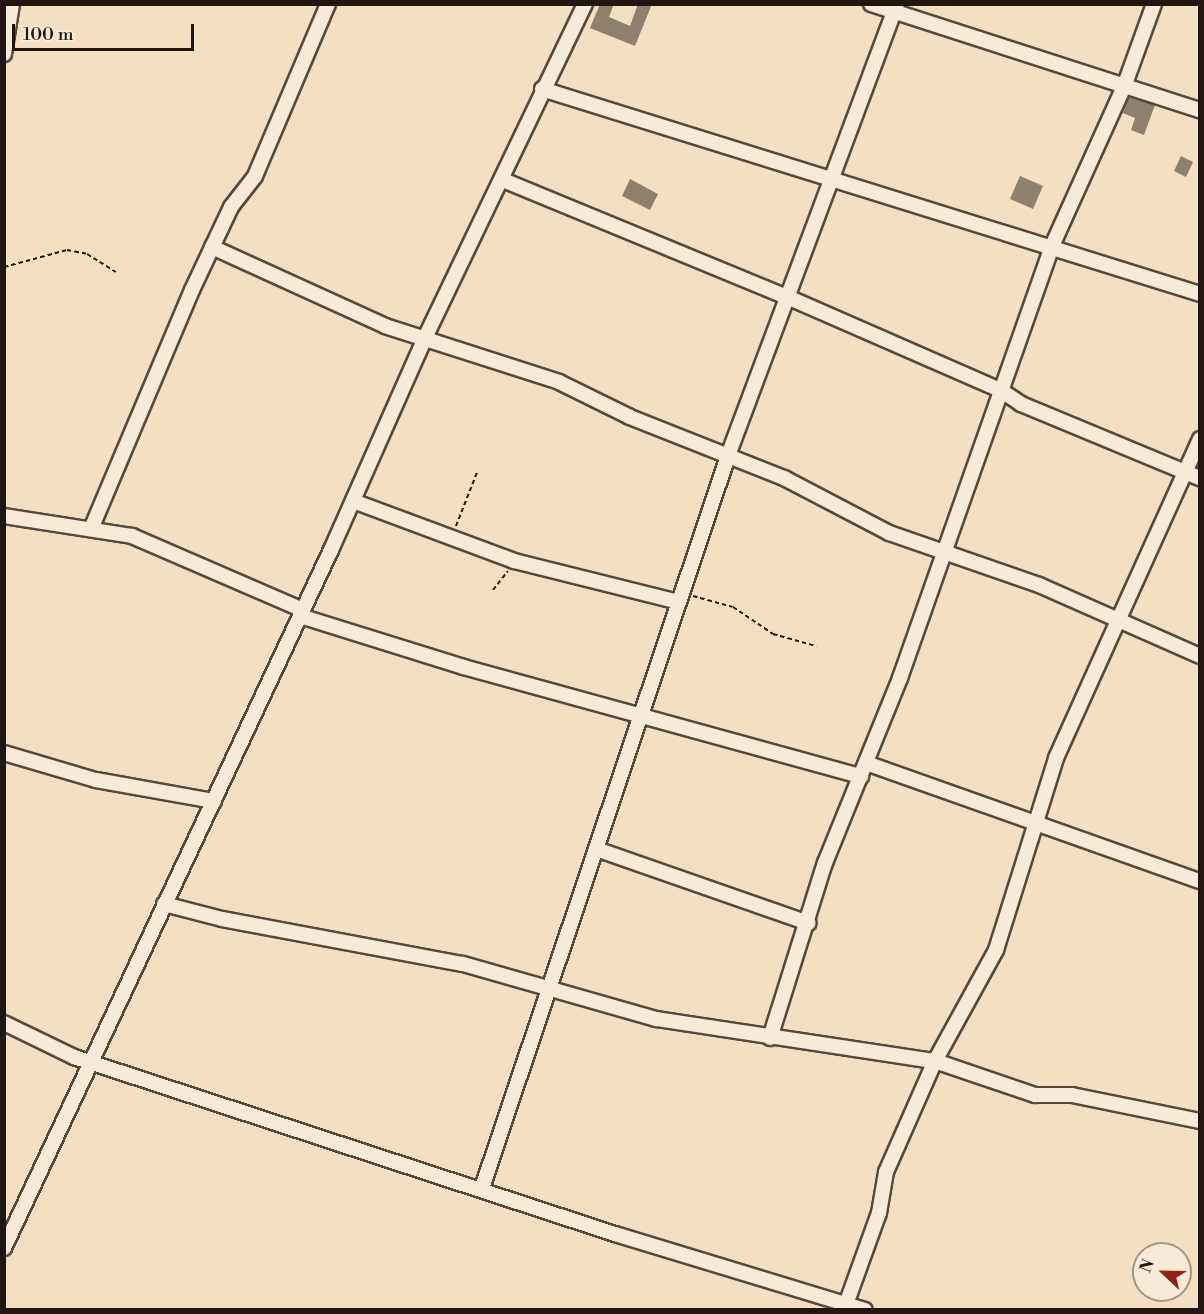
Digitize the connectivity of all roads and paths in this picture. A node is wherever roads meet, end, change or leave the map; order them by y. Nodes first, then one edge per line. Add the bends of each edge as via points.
1 (12, 4) edge
2 (328, 4) edge
3 (585, 4) edge
4 (871, 4) edge
5 (1154, 4) edge
6 (896, 9) edge
7 (4, 54) edge
8 (1125, 84) junction
9 (542, 89) junction
10 (1200, 110) edge
11 (834, 176) junction
12 (502, 180) junction
13 (1052, 246) junction
14 (212, 247) junction
15 (4, 267) edge
16 (116, 272) dead end
17 (1200, 294) edge
18 (785, 296) junction
19 (424, 340) junction
20 (1002, 391) junction
21 (1200, 439) edge
22 (729, 453) junction
23 (478, 470) dead end
24 (1185, 473) junction
25 (1200, 478) edge
26 (353, 501) junction
27 (4, 516) edge
28 (91, 529) junction
29 (449, 538) junction
30 (944, 554) junction
31 (514, 561) junction
32 (493, 590) dead end
33 (680, 598) junction
34 (301, 613) junction
35 (1118, 618) junction
36 (816, 646) dead end
37 (1200, 656) edge
38 (641, 715) junction
39 (4, 753) edge
40 (863, 770) junction
41 (214, 801) junction
42 (1035, 826) junction
43 (596, 849) junction
44 (1200, 881) edge
45 (164, 904) junction
46 (808, 922) junction
47 (547, 988) junction
48 (4, 1023) edge
49 (771, 1038) junction
50 (93, 1060) junction
51 (935, 1061) junction
52 (1200, 1121) edge
53 (482, 1188) junction
54 (4, 1248) edge
55 (845, 1308) edge
56 (866, 1310) edge

1 - 7 street
2 - 14 street via 264,156
3 - 9 street
4 - 6 street
5 - 8 street
6 - 8 street
6 - 11 street
8 - 10 street
8 - 13 street
9 - 11 street
9 - 12 street
11 - 13 street
11 - 18 street
12 - 18 street
12 - 19 street
13 - 17 street
13 - 20 street
14 - 19 street
14 - 28 street
15 - 16 path via 49,251 67,250 87,254
18 - 20 street
18 - 22 street
19 - 22 street via 559,382 630,417
19 - 26 street
20 - 24 street via 1021,404
20 - 30 street
21 - 24 street
22 - 30 street via 889,532
22 - 33 street
23 - 29 path
24 - 25 street
24 - 35 street
26 - 29 street
26 - 34 street
27 - 28 street
28 - 34 street via 132,536
29 - 31 street
30 - 35 street
30 - 40 street
31 - 32 path
31 - 33 street
33 - 36 path via 733,608 773,634
33 - 38 street
34 - 38 street
34 - 41 street
35 - 37 street
35 - 42 street via 1056,758
38 - 40 street
38 - 43 street
39 - 41 street via 96,780
40 - 42 street
40 - 46 street via 825,863
41 - 45 street
42 - 44 street
42 - 51 street via 996,950
43 - 46 street
43 - 47 street
45 - 47 street via 222,919 463,964
45 - 50 street
46 - 49 street
47 - 49 street via 656,1019
47 - 53 street
48 - 50 street via 58,1051
49 - 51 street
50 - 53 street
50 - 54 street
51 - 52 street via 1035,1095 1072,1095
51 - 55 street via 886,1172 879,1213
53 - 55 street
55 - 56 street

